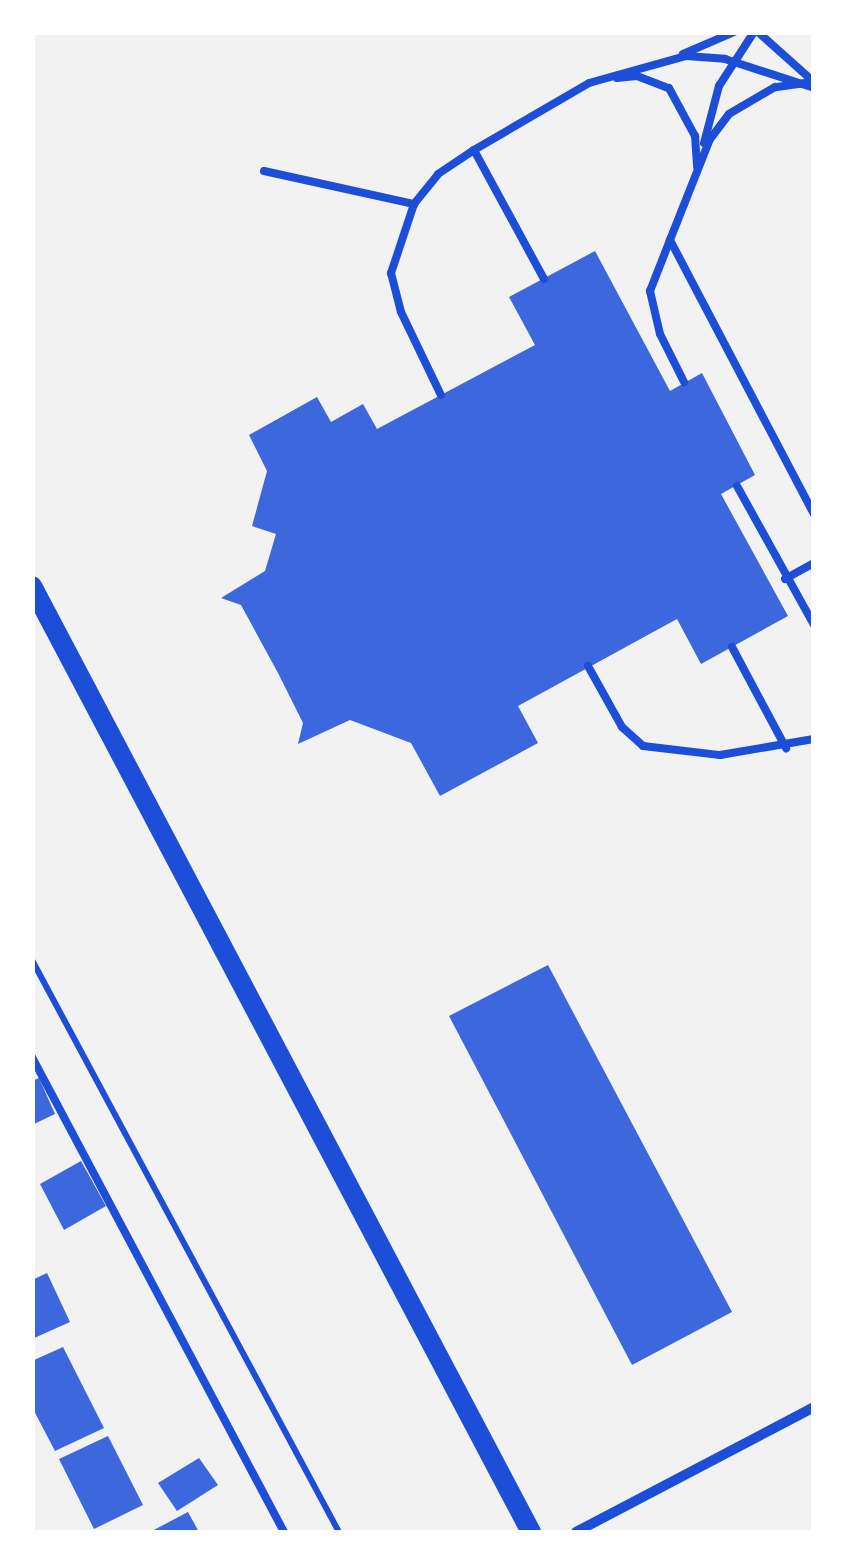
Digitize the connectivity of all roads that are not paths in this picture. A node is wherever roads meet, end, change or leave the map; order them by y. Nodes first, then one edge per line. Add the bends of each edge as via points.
1 (734, 32) edge
2 (756, 32) edge
3 (671, 59) junction
4 (732, 61) junction
5 (589, 83) junction
6 (810, 85) edge
7 (474, 150) junction
8 (264, 172) dead end
9 (696, 176) junction
10 (414, 204) junction
11 (670, 240) junction
12 (544, 279) dead end
13 (684, 382) dead end
14 (441, 394) dead end
15 (737, 486) dead end
16 (814, 514) edge
17 (814, 563) edge
18 (785, 579) junction
19 (32, 586) edge
20 (814, 626) edge
21 (732, 647) dead end
22 (588, 666) dead end
23 (814, 739) edge
24 (786, 748) junction
25 (32, 1057) edge
26 (814, 1406) edge
27 (284, 1532) edge
28 (531, 1532) edge
29 (576, 1532) edge

1 - 3 lane
2 - 4 lane
2 - 6 lane
3 - 4 lane
3 - 5 lane
4 - 6 lane
4 - 9 lane via 711,108
5 - 7 lane
5 - 9 lane via 637,76 669,88 696,136
6 - 9 lane via 747,99 728,114
7 - 10 lane via 438,174
7 - 12 lane
8 - 10 lane
9 - 11 lane
10 - 14 lane via 391,273 400,312
11 - 13 lane via 652,303
11 - 16 lane
15 - 18 lane
17 - 18 lane
18 - 20 lane
19 - 28 main road
21 - 24 lane
22 - 24 lane via 622,726 643,746 720,755
23 - 24 lane
25 - 27 lane
26 - 29 street

